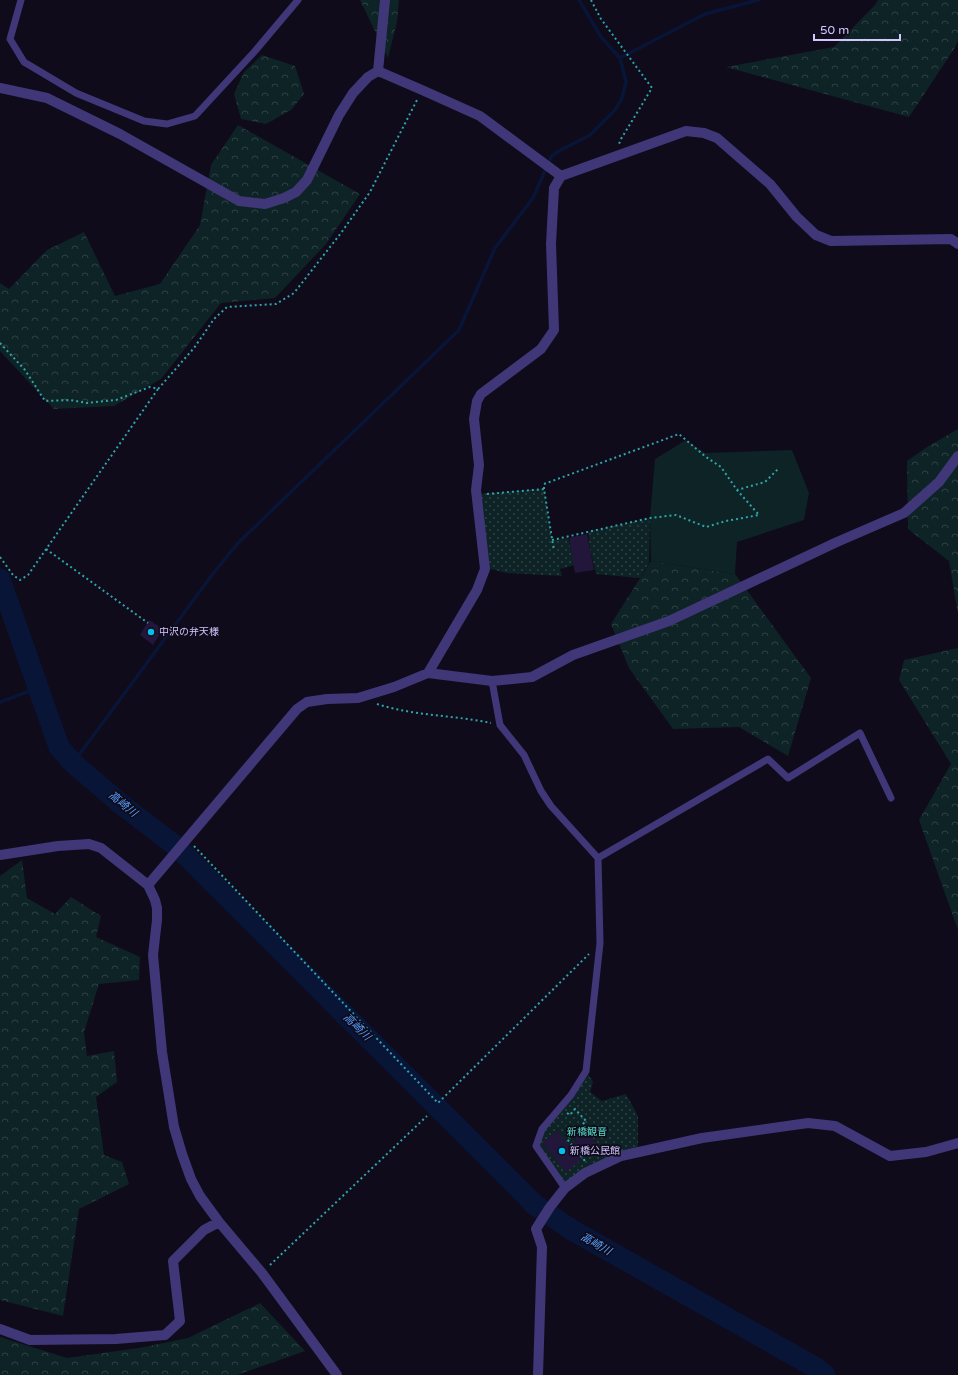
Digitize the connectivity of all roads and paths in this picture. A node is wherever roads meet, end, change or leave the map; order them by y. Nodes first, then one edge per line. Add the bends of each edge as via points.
1 (21, 0) edge
2 (298, 0) edge
3 (385, 0) edge
4 (591, 0) edge
5 (378, 72) junction
6 (0, 88) edge
7 (422, 90) junction
8 (615, 157) junction
9 (561, 176) junction
10 (958, 244) edge
11 (0, 342) edge
12 (158, 390) junction
13 (958, 456) edge
14 (778, 469) dead end
15 (544, 489) junction
16 (737, 490) junction
17 (476, 494) junction
18 (552, 540) junction
19 (46, 549) junction
20 (554, 551) dead end
21 (0, 557) edge
22 (148, 623) dead end
23 (428, 673) junction
24 (492, 681) junction
25 (358, 698) junction
26 (500, 724) junction
27 (891, 798) dead end
28 (187, 839) junction
29 (0, 855) edge
30 (598, 858) junction
31 (148, 885) junction
32 (600, 943) junction
33 (560, 1108) junction
34 (427, 1116) dead end
35 (958, 1143) edge
36 (592, 1170) junction
37 (565, 1188) junction
38 (219, 1222) junction
39 (262, 1273) junction
40 (0, 1329) edge
41 (337, 1375) edge
42 (538, 1375) edge

1 - 2 lane via 10,38 24,62 76,94 144,121 167,124 195,116
3 - 5 street
4 - 8 path via 601,19 652,88 621,139
5 - 6 street via 368,77 353,93 307,180 296,192 264,204 239,202 120,134 47,98
5 - 7 street
7 - 9 street via 480,116
7 - 12 path via 370,192 294,293 276,304 227,307 214,319 194,348
8 - 9 street
8 - 10 street via 686,131 704,133 717,138 770,184 796,216 816,235 831,241 951,239
9 - 17 street via 554,188 551,244 554,330 541,349 481,394 476,402 474,419 479,465
11 - 12 path via 25,370 45,401 70,400 87,403 116,400 150,387
12 - 19 path
13 - 24 street via 939,482 904,513 669,621 572,655 532,676
14 - 16 path via 765,482
15 - 16 path via 544,484 679,434 721,467
15 - 17 path
15 - 18 path
16 - 18 path via 759,515 706,527 670,515
17 - 23 street via 485,569 477,590
18 - 20 path
19 - 21 path via 28,575 20,580 13,575
19 - 22 path
23 - 24 street
23 - 25 street
24 - 26 lane
25 - 26 path via 393,709
25 - 28 street via 307,702 297,709
26 - 30 lane via 524,755 551,806
27 - 30 lane via 860,733 788,778 768,759
28 - 31 street
28 - 32 path via 438,1103
29 - 31 street via 89,844 101,848
30 - 32 lane
31 - 38 street via 157,908 152,955 162,1052 174,1127 191,1179
32 - 33 lane via 586,1071
33 - 36 path via 570,1115 575,1109 586,1121 567,1139
33 - 37 lane via 542,1129 536,1146
34 - 39 path
35 - 36 street via 926,1152 890,1156 835,1126 808,1123 702,1138 621,1156
36 - 37 street
37 - 42 street via 536,1229 542,1247
38 - 39 street
38 - 40 street via 204,1230 173,1261 180,1321 165,1335 116,1339 30,1340
39 - 41 street

